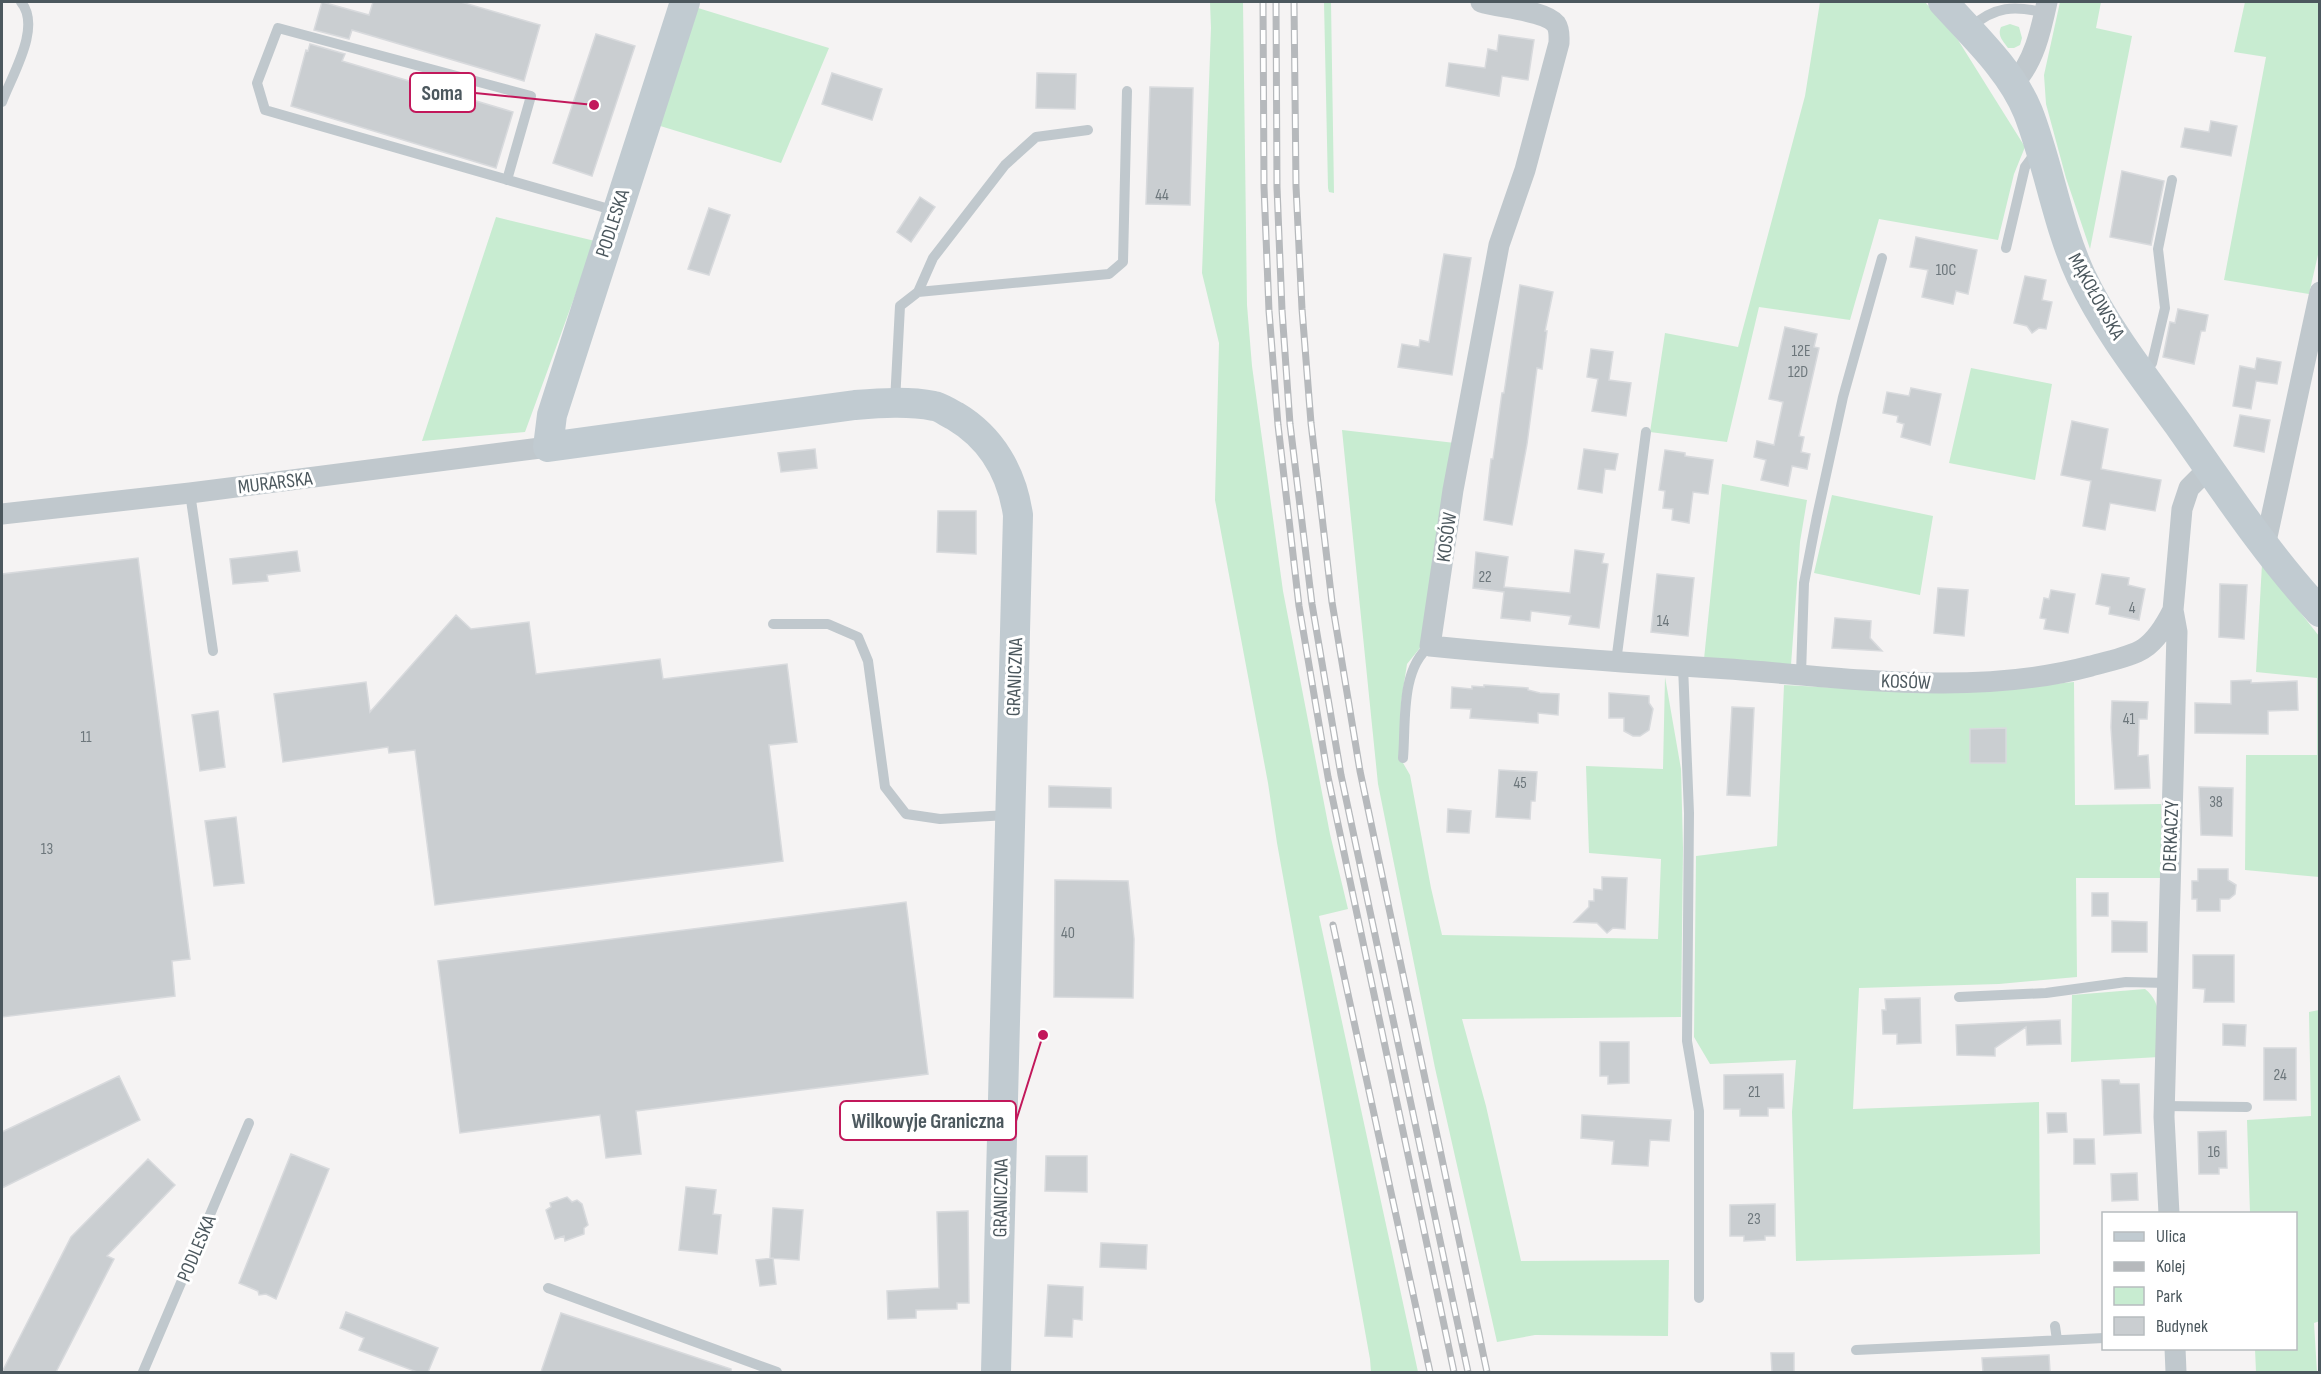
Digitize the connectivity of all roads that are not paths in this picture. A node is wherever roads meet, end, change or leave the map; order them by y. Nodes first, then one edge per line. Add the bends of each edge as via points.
1 (21, 2) edge
2 (685, 2) edge
3 (1481, 2) edge
4 (1942, 2) edge
5 (2046, 7) edge
6 (1968, 30) junction
7 (2013, 84) junction
8 (1127, 91) dead end
9 (2, 102) edge
10 (1088, 130) dead end
11 (2039, 148) junction
12 (507, 180) junction
13 (2172, 180) dead end
14 (616, 212) junction
15 (2006, 248) dead end
16 (1882, 258) dead end
17 (918, 292) junction
18 (2319, 292) edge
19 (2144, 376) junction
20 (895, 402) junction
21 (1646, 432) dead end
22 (548, 447) junction
23 (2209, 468) junction
24 (190, 494) junction
25 (2, 514) edge
26 (2265, 546) junction
27 (2173, 610) junction
28 (2319, 612) edge
29 (774, 624) dead end
30 (1430, 646) junction
31 (213, 651) dead end
32 (1616, 662) junction
33 (1683, 666) junction
34 (1801, 674) junction
35 (1403, 758) dead end
36 (1010, 815) junction
37 (2167, 983) junction
38 (1959, 997) dead end
39 (2164, 1106) junction
40 (2247, 1107) dead end
41 (249, 1123) dead end
42 (2169, 1212) edge
43 (548, 1288) dead end
44 (1699, 1298) dead end
45 (2055, 1326) dead end
46 (2102, 1338) edge
47 (2057, 1340) junction
48 (1856, 1350) dead end
49 (2175, 1350) edge
50 (142, 1372) edge
51 (777, 1372) edge
52 (996, 1372) edge
53 (2176, 1372) edge

1 - 9 lane via 30,19 30,32
2 - 14 street, PODLESKA
3 - 30 street, KOSÓW via 1543,16 1555,23 1559,43 1525,170 1499,245 1453,490
4 - 6 street, MĄKOŁOWSKA
5 - 6 lane via 2001,10 1981,18
5 - 7 street via 2031,59
6 - 7 street, MĄKOŁOWSKA
7 - 11 street, MĄKOŁOWSKA via 2028,111
8 - 17 lane via 1123,262 1109,274
10 - 17 lane via 1036,137 1005,165 933,258
11 - 15 lane via 2025,167
11 - 19 street, MĄKOŁOWSKA via 2082,277
12 - 12 lane via 265,110 257,83 278,28 531,96
12 - 14 lane
13 - 19 lane via 2158,249 2165,308 2152,363
14 - 22 street, PODLESKA via 552,415
16 - 34 lane via 1843,397 1808,561
17 - 20 lane via 900,306
18 - 26 street
19 - 23 street, MĄKOŁOWSKA
20 - 22 street, GRANICZNA
20 - 36 street, GRANICZNA via 936,406 963,421 986,441 1014,491 1018,515
21 - 32 lane
22 - 24 street, MURARSKA
23 - 26 street, MĄKOŁOWSKA
23 - 27 street, DERKACZY via 2189,488 2182,509
24 - 25 street, MURARSKA
24 - 31 lane
26 - 28 street, MĄKOŁOWSKA
27 - 34 street, KOSÓW via 2143,649 2057,675 1965,683
27 - 37 street, DERKACZY via 2177,632
29 - 36 lane via 828,624 858,637 868,661 885,788 906,814 940,819
30 - 32 street, KOSÓW
30 - 35 lane via 1416,661 1410,676
32 - 33 street, KOSÓW
33 - 34 street, KOSÓW
33 - 44 lane via 1689,813 1687,1041 1699,1111
36 - 52 street, GRANICZNA
37 - 38 lane via 2126,982 2046,993
37 - 39 street, DERKACZY
39 - 40 lane
39 - 42 street, DERKACZY
41 - 50 lane, PODLESKA
43 - 51 lane
45 - 47 lane
46 - 47 lane
47 - 48 lane
49 - 53 street

